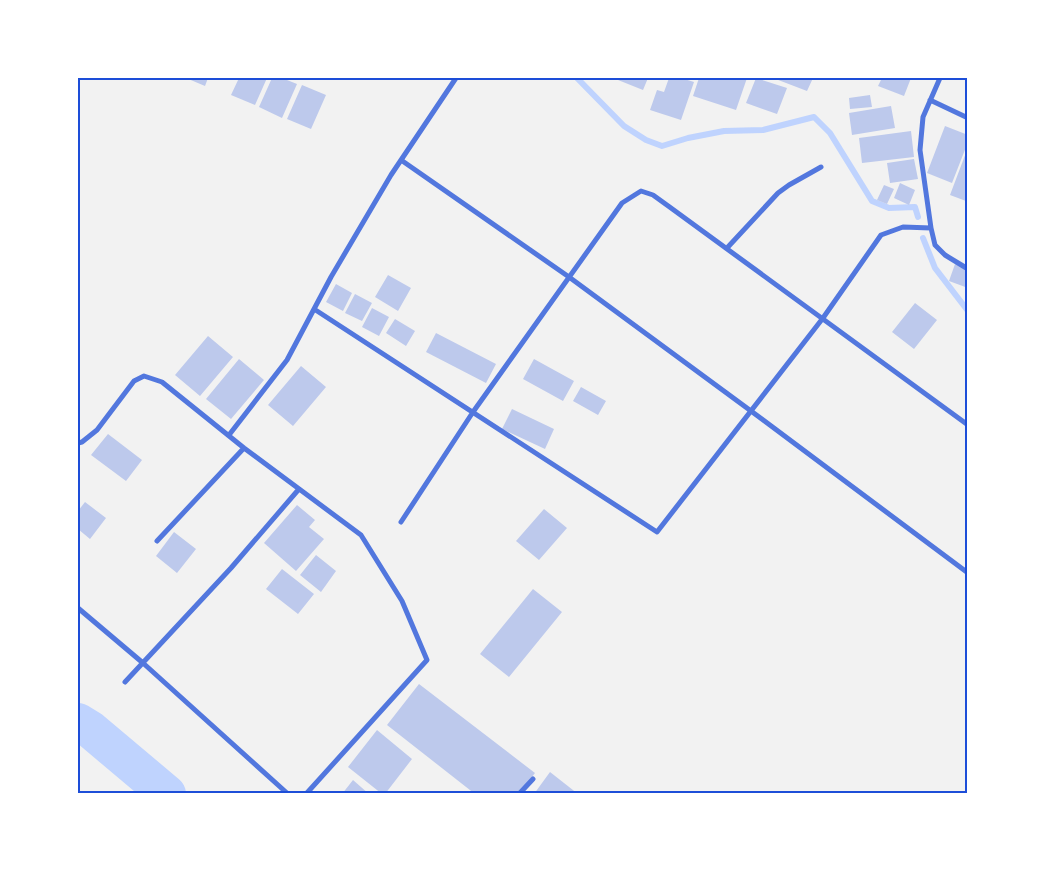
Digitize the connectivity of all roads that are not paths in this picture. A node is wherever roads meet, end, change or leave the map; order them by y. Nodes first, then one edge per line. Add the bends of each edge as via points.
1 (456, 78) edge
2 (940, 78) edge
3 (930, 100) junction
4 (968, 118) edge
5 (401, 160) junction
6 (821, 168) dead end
7 (932, 228) junction
8 (727, 248) junction
9 (968, 269) edge
10 (569, 278) junction
11 (314, 309) junction
12 (823, 318) junction
13 (751, 411) junction
14 (474, 412) junction
15 (968, 425) edge
16 (228, 435) junction
17 (78, 443) edge
18 (244, 448) junction
19 (299, 489) junction
20 (401, 522) dead end
21 (157, 541) dead end
22 (968, 573) edge
23 (78, 608) edge
24 (143, 663) junction
25 (125, 682) dead end
26 (533, 779) dead end
27 (288, 794) edge
28 (306, 794) edge
29 (519, 794) edge

1 - 5 street
2 - 3 street
3 - 4 street
3 - 7 street via 923,116 920,150
5 - 10 street
5 - 11 street
6 - 8 street via 778,194
7 - 9 street via 935,245
7 - 12 street via 903,227 881,235
8 - 10 street via 641,191 622,203
8 - 12 street
10 - 13 street
10 - 14 street
11 - 14 street
11 - 16 street via 287,360
12 - 13 street
12 - 15 street
13 - 14 street via 657,532
13 - 22 street
14 - 20 street
16 - 17 street via 162,382 144,376 134,381 97,430
16 - 18 street
18 - 19 street
18 - 21 street
19 - 24 street via 232,568
19 - 28 street via 361,534 402,601 427,660
23 - 24 street
24 - 25 street
24 - 27 street
26 - 29 street

